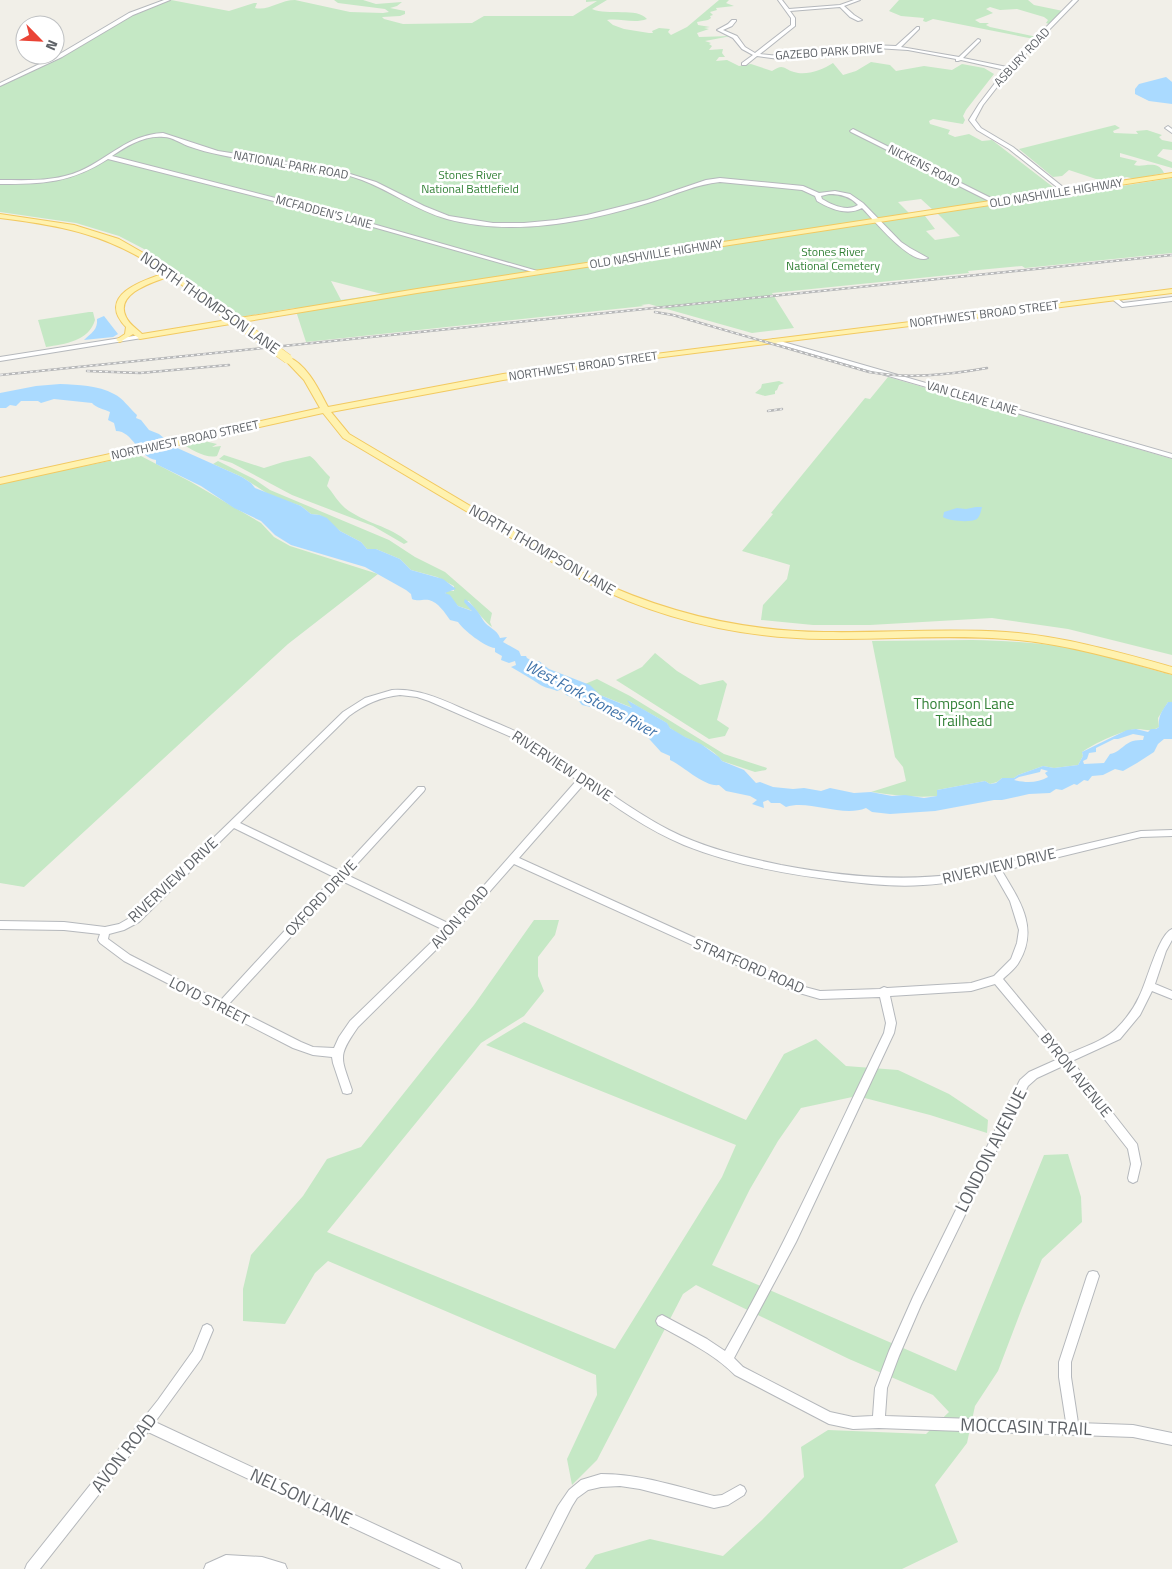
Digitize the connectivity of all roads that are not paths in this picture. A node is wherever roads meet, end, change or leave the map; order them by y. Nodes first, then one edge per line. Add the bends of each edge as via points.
1 (167, 0) edge
2 (780, 0) edge
3 (858, 0) edge
4 (1076, 0) edge
5 (841, 6) junction
6 (788, 10) junction
7 (860, 20) dead end
8 (734, 21) dead end
9 (917, 28) dead end
10 (978, 40) dead end
11 (897, 48) junction
12 (756, 54) junction
13 (958, 60) junction
14 (744, 64) dead end
15 (1008, 69) junction
16 (0, 85) edge
17 (853, 131) dead end
18 (108, 157) junction
19 (1172, 175) edge
20 (0, 182) edge
21 (1064, 191) junction
22 (818, 195) junction
23 (995, 202) junction
24 (861, 204) junction
25 (854, 210) junction
26 (868, 211) junction
27 (0, 216) edge
28 (878, 220) junction
29 (925, 258) dead end
30 (538, 272) junction
31 (170, 274) junction
32 (1172, 285) edge
33 (1172, 290) edge
34 (1112, 295) junction
35 (1172, 299) edge
36 (130, 326) junction
37 (140, 336) junction
38 (771, 339) junction
39 (120, 340) junction
40 (0, 360) edge
41 (322, 407) junction
42 (120, 450) junction
43 (1172, 456) edge
44 (0, 474) edge
45 (0, 481) edge
46 (1172, 671) edge
47 (583, 779) junction
48 (421, 789) dead end
49 (233, 824) junction
50 (1172, 833) edge
51 (512, 859) junction
52 (996, 869) junction
53 (341, 876) junction
54 (0, 925) edge
55 (451, 929) junction
56 (105, 931) junction
57 (1172, 933) edge
58 (997, 979) junction
59 (1150, 986) junction
60 (884, 991) junction
61 (1172, 995) edge
62 (220, 1007) junction
63 (333, 1054) junction
64 (1064, 1059) junction
65 (873, 1066) joint
66 (347, 1090) dead end
67 (1133, 1178) dead end
68 (1093, 1276) dead end
69 (662, 1321) dead end
70 (207, 1330) dead end
71 (727, 1359) junction
72 (879, 1422) junction
73 (147, 1425) junction
74 (1073, 1429) junction
75 (1172, 1439) edge
76 (740, 1491) dead end
77 (32, 1569) edge
78 (211, 1569) edge
79 (280, 1569) edge
80 (455, 1569) edge
81 (534, 1569) edge

1 - 16 street via 131,14 60,56
2 - 6 street
3 - 5 street
4 - 15 street, ASBURY ROAD
5 - 6 street
5 - 7 street
6 - 12 street via 793,25
8 - 12 street, GAZEBO PARK DRIVE via 719,30 735,37 743,49
9 - 11 street
10 - 13 street
11 - 12 street, GAZEBO PARK DRIVE via 780,57
11 - 13 street, GAZEBO PARK DRIVE
12 - 14 street
13 - 15 street, GAZEBO PARK DRIVE
15 - 21 street, ASBURY ROAD via 972,118 974,124 1023,157
17 - 23 street, NICKENS ROAD
18 - 20 street, NATIONAL PARK ROAD via 68,177
18 - 22 street, NATIONAL PARK ROAD via 141,138 166,135 232,156 350,175 384,187 434,214 493,224 587,216 716,180 795,187
18 - 30 street, MCFADDEN'S LANE via 362,222
19 - 21 main road, OLD NASHVILLE HIGHWAY
21 - 23 main road, OLD NASHVILLE HIGHWAY
22 - 24 street, NATIONAL PARK ROAD via 837,193
22 - 25 street, NATIONAL PARK ROAD via 825,205
23 - 28 main road, OLD NASHVILLE HIGHWAY
24 - 25 street
24 - 26 street, NATIONAL PARK ROAD
25 - 26 street, NATIONAL PARK ROAD
26 - 28 street, NATIONAL PARK ROAD
27 - 31 main road, NORTH THOMPSON LANE via 65,225 103,235 129,247
28 - 29 street, NATIONAL PARK ROAD via 906,249
28 - 30 main road, OLD NASHVILLE HIGHWAY
30 - 37 main road, OLD NASHVILLE HIGHWAY
31 - 36 main road via 141,285 123,298 120,314
31 - 41 main road, NORTH THOMPSON LANE, bridge via 288,359 308,380
32 - 34 main road, NORTHWEST BROAD STREET
33 - 34 main road, NORTHWEST BROAD STREET
34 - 35 street via 1122,305
34 - 38 main road, NORTHWEST BROAD STREET
36 - 37 main road
36 - 39 main road via 129,335
37 - 39 street
38 - 41 main road, NORTHWEST BROAD STREET via 502,374
38 - 43 street, VAN CLEAVE LANE
39 - 40 street
41 - 42 main road, NORTHWEST BROAD STREET
41 - 46 main road, NORTH THOMPSON LANE via 335,426 353,441 587,579 657,609 754,632 803,636 954,633 1032,638 1098,650
42 - 44 main road, NORTHWEST BROAD STREET
42 - 45 main road, NORTHWEST BROAD STREET
47 - 49 street, RIVERVIEW DRIVE via 536,746 511,733 439,702 409,693 395,693 372,698 346,714
47 - 51 street, AVON ROAD
47 - 52 street, RIVERVIEW DRIVE via 683,840 732,858 774,868 902,884 958,878
48 - 53 street, OXFORD DRIVE
49 - 53 street
49 - 56 street, RIVERVIEW DRIVE via 136,919
50 - 52 street, RIVERVIEW DRIVE via 1141,834
51 - 55 street, AVON ROAD
51 - 60 street, STRATFORD ROAD via 799,989 820,995
52 - 58 street, STRATFORD ROAD via 1021,914 1024,930 1015,961
53 - 55 street
53 - 62 street, OXFORD DRIVE
54 - 56 street, RIVERVIEW DRIVE via 64,926
55 - 63 street, AVON ROAD via 354,1024
56 - 62 street, LOYD STREET via 103,940 127,958
57 - 59 street, LONDON AVENUE via 1163,946
58 - 60 street, STRATFORD ROAD via 971,987
58 - 64 street, BYRON AVENUE
59 - 61 street
59 - 64 street, LONDON AVENUE via 1136,1012 1116,1036
60 - 65 street via 891,1024
62 - 63 street, LOYD STREET via 297,1045
63 - 66 street
64 - 67 street, BYRON AVENUE via 1133,1147 1136,1164
64 - 72 street, LONDON AVENUE via 1024,1083 1000,1127 893,1355 881,1388
65 - 71 street via 806,1211
68 - 74 street via 1065,1362
69 - 71 street
70 - 73 street, AVON ROAD via 197,1356
71 - 72 street via 740,1371 829,1418 853,1423
72 - 74 street, MOCCASIN TRAIL
73 - 77 street, AVON ROAD
73 - 80 street, NELSON LANE
74 - 75 street, MOCCASIN TRAIL via 1133,1431
76 - 81 street via 724,1501 714,1502 625,1480 584,1484 572,1496
78 - 79 street via 226,1562 262,1564

